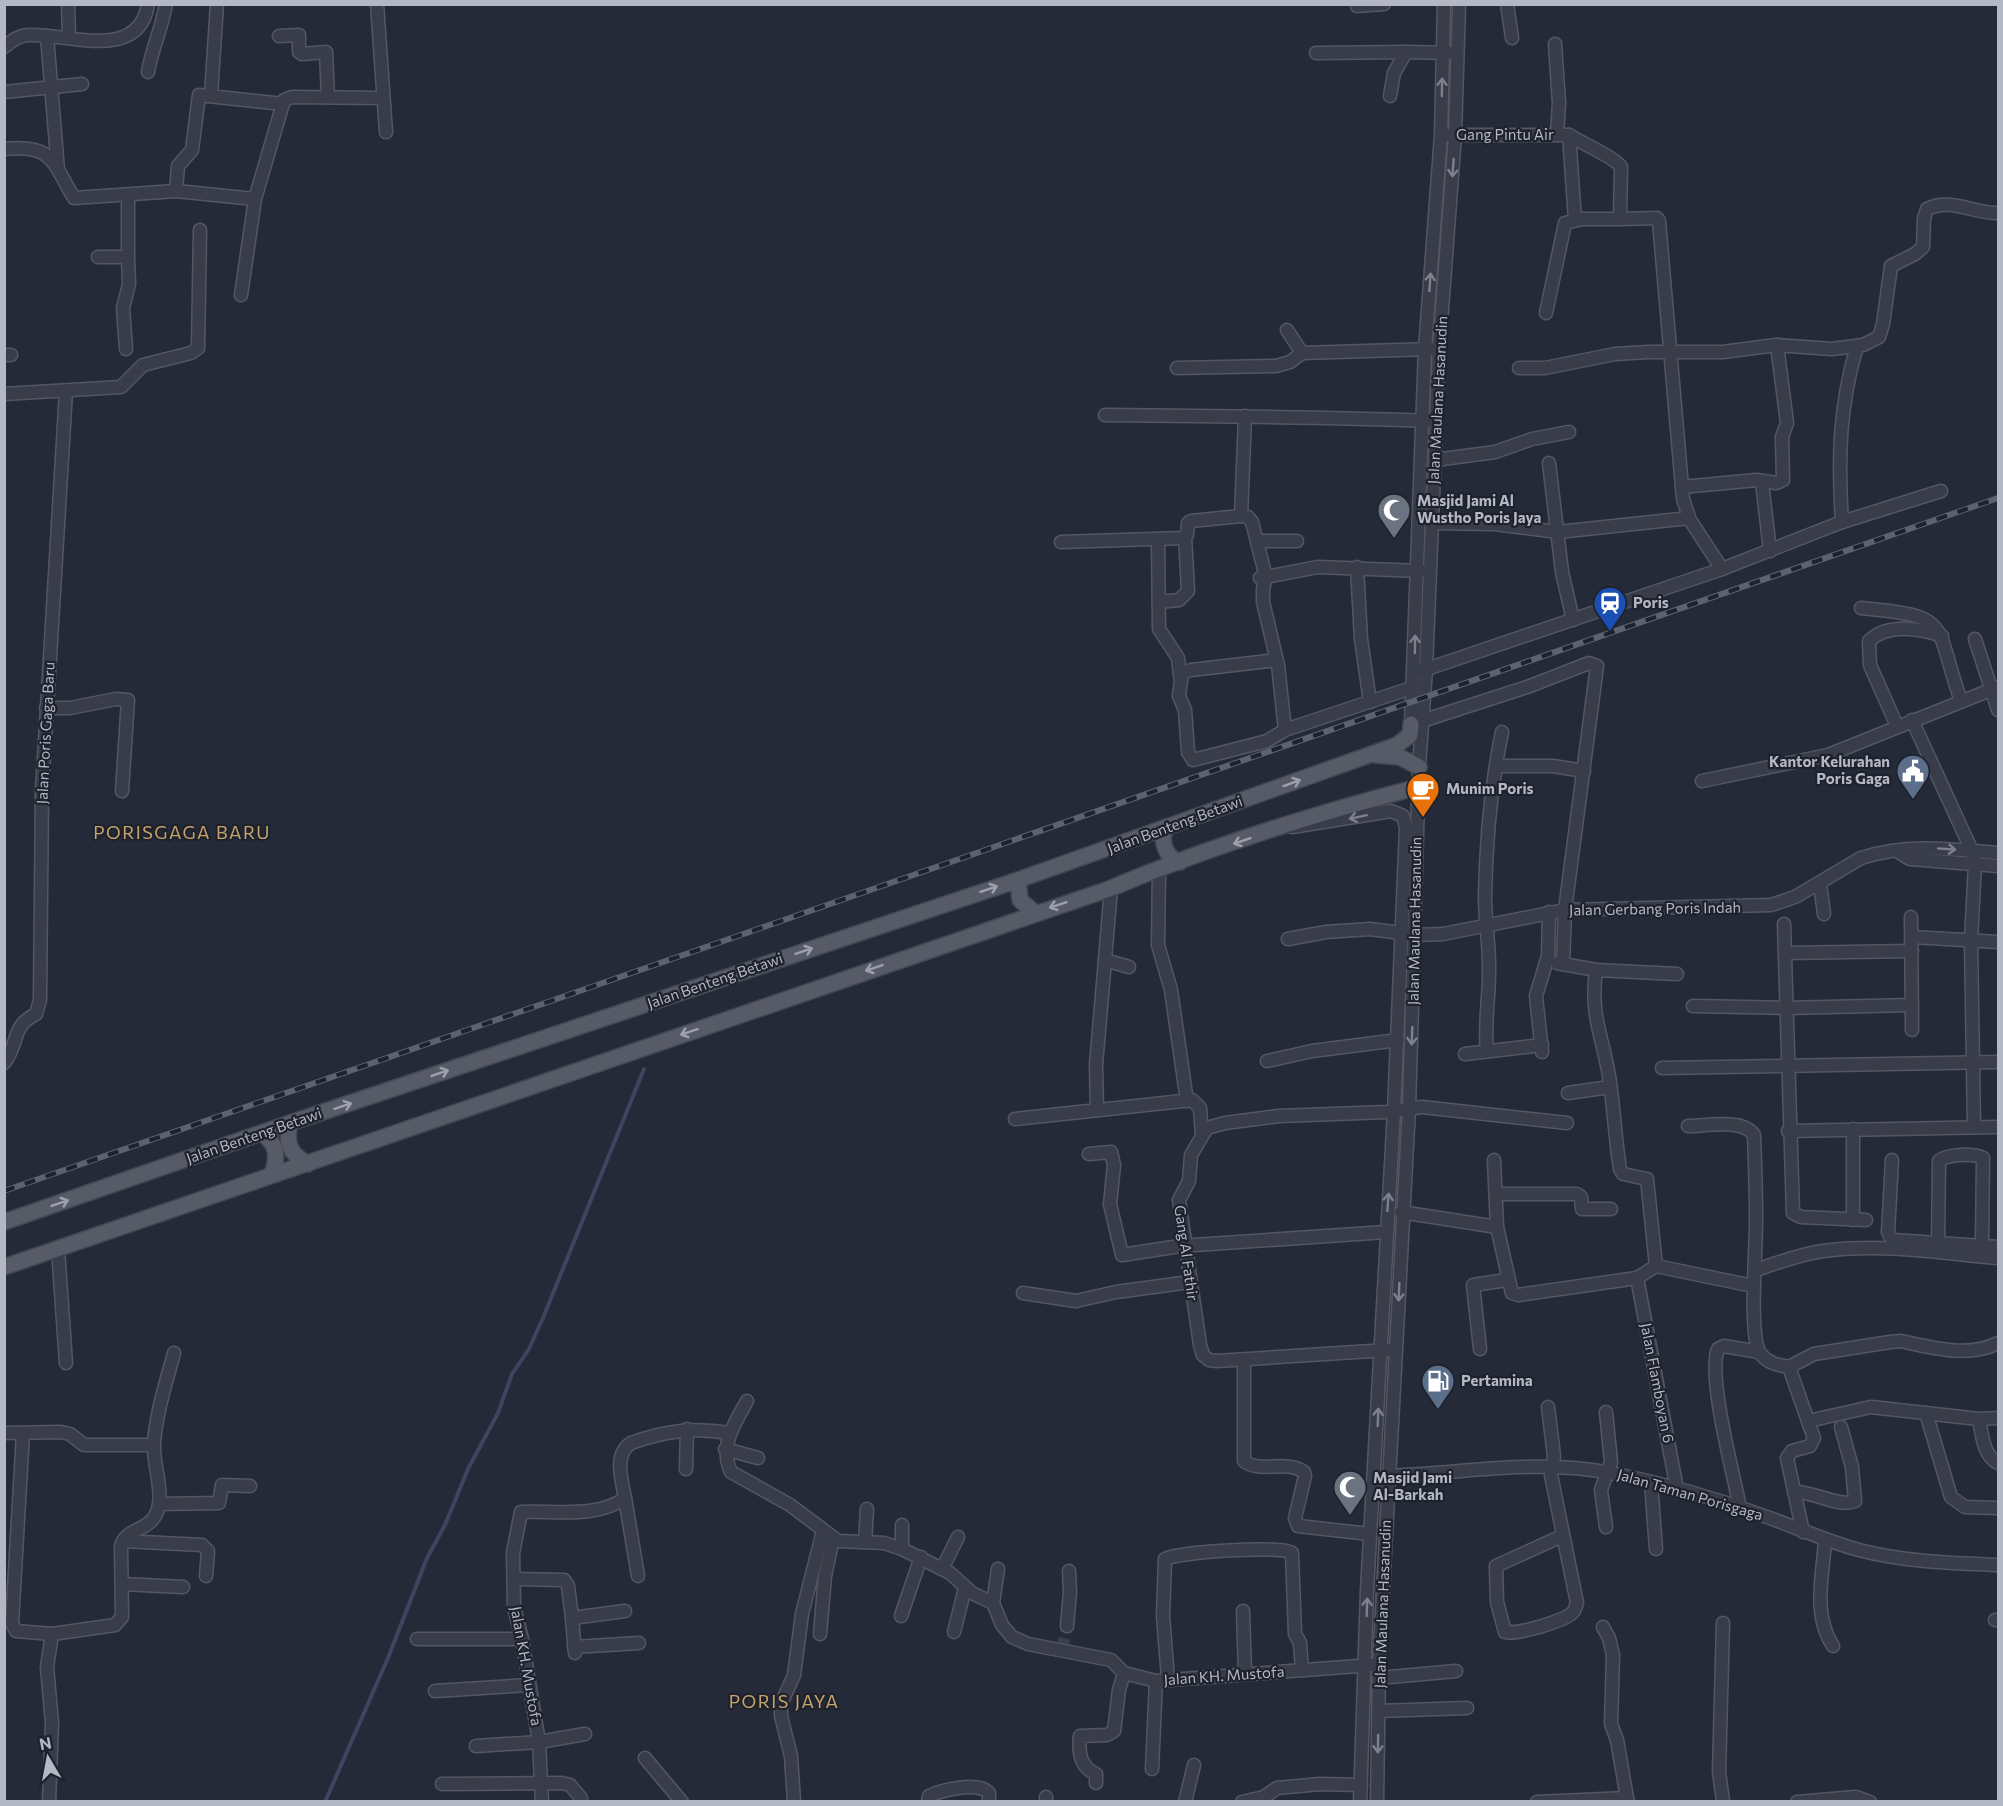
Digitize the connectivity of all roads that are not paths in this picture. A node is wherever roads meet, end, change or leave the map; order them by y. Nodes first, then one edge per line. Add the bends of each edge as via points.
1 (68, 4) edge
2 (147, 4) edge
3 (166, 4) edge
4 (217, 4) edge
5 (377, 4) edge
6 (1384, 4) edge
7 (1444, 4) edge
8 (1459, 4) edge
9 (1507, 4) edge
10 (1357, 6) dead end
11 (47, 36) junction
12 (279, 36) dead end
13 (69, 38) junction
14 (1512, 38) dead end
15 (1555, 44) dead end
16 (4, 47) edge
17 (1411, 52) junction
18 (1439, 52) junction
19 (1316, 53) dead end
20 (1457, 53) junction
21 (148, 72) dead end
22 (82, 84) dead end
23 (53, 85) junction
24 (4, 92) edge
25 (211, 95) junction
26 (1390, 96) dead end
27 (328, 97) junction
28 (382, 99) junction
29 (283, 104) junction
30 (386, 132) dead end
31 (1441, 135) junction
32 (1455, 135) junction
33 (1563, 135) junction
34 (4, 149) edge
35 (58, 171) junction
36 (176, 191) junction
37 (128, 195) junction
38 (255, 199) junction
39 (1998, 213) edge
40 (1620, 219) junction
41 (1575, 220) junction
42 (200, 231) dead end
43 (98, 257) dead end
44 (128, 257) junction
45 (241, 295) dead end
46 (1546, 313) dead end
47 (1287, 330) dead end
48 (1777, 345) junction
49 (1857, 346) junction
50 (1425, 349) junction
51 (126, 350) dead end
52 (1439, 350) junction
53 (1302, 353) junction
54 (1669, 353) junction
55 (1177, 368) dead end
56 (1519, 368) dead end
57 (66, 391) junction
58 (4, 394) edge
59 (1105, 415) dead end
60 (1245, 416) junction
61 (1415, 420) junction
62 (1436, 421) junction
63 (1569, 432) dead end
64 (1435, 460) junction
65 (1549, 463) dead end
66 (1762, 482) junction
67 (1682, 487) junction
68 (1941, 491) dead end
69 (1241, 516) junction
70 (1689, 518) junction
71 (1842, 522) junction
72 (1432, 523) junction
73 (1558, 532) junction
74 (1185, 537) junction
75 (1158, 540) junction
76 (1258, 541) junction
77 (1061, 542) dead end
78 (1297, 542) dead end
79 (1770, 551) junction
80 (1357, 567) junction
81 (1722, 569) junction
82 (1416, 571) junction
83 (1430, 571) junction
84 (1262, 578) junction
85 (1159, 602) junction
86 (1861, 608) dead end
87 (1573, 620) junction
88 (1942, 636) junction
89 (1975, 639) dead end
90 (1277, 660) junction
91 (1420, 671) junction
92 (1180, 676) junction
93 (1414, 687) junction
94 (1995, 688) edge
95 (1961, 700) junction
96 (1370, 702) junction
97 (46, 708) junction
98 (1998, 710) edge
99 (1912, 720) junction
100 (1416, 722) junction
101 (1898, 726) junction
102 (1285, 730) junction
103 (1502, 732) dead end
104 (1370, 754) junction
105 (1497, 766) junction
106 (1419, 767) junction
107 (1584, 771) junction
108 (1702, 781) dead end
109 (1418, 787) junction
110 (122, 791) dead end
111 (1168, 827) junction
112 (1279, 829) junction
113 (1897, 851) junction
114 (1972, 851) junction
115 (1998, 853) edge
116 (1180, 862) junction
117 (1974, 864) junction
118 (1998, 866) edge
119 (1159, 870) junction
120 (1018, 880) junction
121 (1820, 884) junction
122 (1111, 888) junction
123 (1565, 910) junction
124 (1549, 912) junction
125 (1035, 913) junction
126 (1824, 914) dead end
127 (1911, 917) dead end
128 (1784, 924) dead end
129 (1486, 928) junction
130 (1403, 933) junction
131 (1416, 935) junction
132 (1912, 937) junction
133 (1288, 939) dead end
134 (1971, 940) junction
135 (1998, 942) edge
136 (1912, 951) junction
137 (1785, 953) junction
138 (1105, 960) junction
139 (1546, 961) junction
140 (1563, 964) junction
141 (1129, 967) dead end
142 (1596, 970) junction
143 (1677, 974) dead end
144 (1912, 1005) junction
145 (1693, 1006) dead end
146 (1786, 1008) junction
147 (1912, 1030) dead end
148 (1398, 1040) junction
149 (1486, 1051) junction
150 (1466, 1053) dead end
151 (1267, 1061) dead end
152 (1998, 1062) edge
153 (4, 1063) edge
154 (1972, 1063) junction
155 (1787, 1066) junction
156 (1662, 1068) dead end
157 (1610, 1087) junction
158 (1568, 1093) dead end
159 (1187, 1101) junction
160 (1409, 1109) junction
161 (1097, 1110) junction
162 (1386, 1112) junction
163 (1015, 1119) dead end
164 (1567, 1123) dead end
165 (1688, 1126) dead end
166 (1974, 1127) junction
167 (1998, 1127) edge
168 (289, 1129) junction
169 (1853, 1130) junction
170 (1788, 1131) junction
171 (1202, 1135) junction
172 (266, 1136) junction
173 (1089, 1154) dead end
174 (1494, 1160) dead end
175 (1892, 1160) dead end
176 (304, 1161) junction
177 (274, 1170) junction
178 (1496, 1194) junction
179 (1611, 1209) dead end
180 (1401, 1212) junction
181 (4, 1222) edge
182 (1497, 1227) junction
183 (1381, 1232) junction
184 (1938, 1243) junction
185 (1982, 1246) junction
186 (1187, 1247) junction
187 (1998, 1247) edge
188 (58, 1249) junction
189 (1998, 1258) edge
190 (1384, 1264) junction
191 (1400, 1265) junction
192 (1656, 1266) junction
193 (4, 1267) edge
194 (1756, 1269) junction
195 (1637, 1278) junction
196 (1507, 1280) junction
197 (1190, 1282) junction
198 (1753, 1286) junction
199 (1023, 1293) dead end
200 (1998, 1343) edge
201 (1480, 1349) dead end
202 (1396, 1350) junction
203 (1375, 1351) junction
204 (1759, 1352) junction
205 (174, 1353) dead end
206 (1244, 1360) junction
207 (66, 1363) dead end
208 (1789, 1367) junction
209 (747, 1401) dead end
210 (1548, 1407) dead end
211 (1606, 1412) dead end
212 (1926, 1413) junction
213 (1998, 1418) edge
214 (1978, 1419) junction
215 (1808, 1421) junction
216 (1841, 1427) dead end
217 (687, 1429) junction
218 (4, 1433) edge
219 (23, 1433) junction
220 (729, 1433) junction
221 (154, 1445) junction
222 (725, 1449) junction
223 (758, 1458) dead end
224 (1998, 1463) edge
225 (1552, 1466) junction
226 (686, 1469) dead end
227 (1609, 1472) junction
228 (1374, 1476) junction
229 (1389, 1476) junction
230 (1651, 1482) junction
231 (250, 1486) dead end
232 (1677, 1489) junction
233 (1794, 1492) junction
234 (625, 1498) junction
235 (159, 1504) junction
236 (1740, 1508) junction
237 (1998, 1508) edge
238 (867, 1509) dead end
239 (902, 1526) dead end
240 (1606, 1527) dead end
241 (1803, 1532) junction
242 (828, 1534) junction
243 (1370, 1534) junction
244 (1562, 1536) junction
245 (958, 1537) dead end
246 (1826, 1540) junction
247 (123, 1541) junction
248 (865, 1542) junction
249 (902, 1549) junction
250 (1656, 1549) dead end
251 (921, 1557) junction
252 (1998, 1565) edge
253 (942, 1569) junction
254 (998, 1569) dead end
255 (1068, 1571) dead end
256 (206, 1576) dead end
257 (638, 1576) dead end
258 (515, 1580) junction
259 (122, 1584) junction
260 (183, 1587) dead end
261 (965, 1588) junction
262 (993, 1603) junction
263 (625, 1611) dead end
264 (1243, 1611) dead end
265 (901, 1617) dead end
266 (572, 1618) junction
267 (8, 1622) edge
268 (1723, 1623) dead end
269 (1068, 1626) tunnel mouth
270 (1603, 1627) dead end
271 (954, 1632) dead end
272 (52, 1634) junction
273 (820, 1634) dead end
274 (417, 1639) dead end
275 (522, 1639) junction
276 (639, 1643) dead end
277 (1833, 1646) dead end
278 (1379, 1665) junction
279 (1361, 1666) junction
280 (1302, 1670) junction
281 (1456, 1671) dead end
282 (1124, 1673) junction
283 (1245, 1673) junction
284 (1379, 1678) junction
285 (1162, 1680) junction
286 (528, 1685) junction
287 (435, 1691) dead end
288 (1467, 1708) dead end
289 (1379, 1711) junction
290 (585, 1734) dead end
291 (539, 1742) junction
292 (476, 1746) dead end
293 (645, 1758) dead end
294 (1194, 1765) dead end
295 (1152, 1769) dead end
296 (1096, 1783) dead end
297 (442, 1784) dead end
298 (542, 1785) junction
299 (1354, 1785) junction
300 (581, 1798) dead end
301 (1588, 1800) edge
302 (1628, 1800) edge
303 (1724, 1801) edge
304 (49, 1802) edge
305 (542, 1802) edge
306 (682, 1802) edge
307 (794, 1802) edge
308 (928, 1802) edge
309 (989, 1802) edge
310 (1185, 1802) edge
311 (1242, 1802) edge
312 (1360, 1802) edge
313 (1377, 1802) edge
314 (1538, 1802) edge
315 (1797, 1802) edge
316 (1870, 1802) edge

1 - 13 street
2 - 13 street via 141,25 133,33 96,42
3 - 21 street via 162,31 153,47
4 - 25 street
5 - 28 street
6 - 10 street
7 - 18 street, Jalan Maulana Hasanudin
8 - 20 street, Jalan Maulana Hasanudin
9 - 14 street
11 - 13 street
11 - 16 street via 28,35 13,39
11 - 23 street
12 - 27 street via 298,35 302,54 326,52
15 - 33 street
17 - 18 street
17 - 19 street
17 - 26 street via 1394,73
18 - 20 street
31 -> 18 street, Jalan Maulana Hasanudin
20 - 32 street, Jalan Maulana Hasanudin
22 - 23 street
23 - 24 street
23 - 35 street
25 - 29 street
25 - 36 street via 200,95 192,150 178,166
27 - 28 street
27 - 29 street via 288,98
28 - 30 street
29 - 38 street
31 - 32 street, Gang Pintu Air
50 -> 31 street, Jalan Maulana Hasanudin
32 - 33 street, Gang Pintu Air
32 -> 52 street, Jalan Maulana Hasanudin
33 - 40 street via 1618,161 1622,167
33 - 41 street
34 - 35 street via 40,150
35 - 37 street via 74,198
36 - 37 street
36 - 38 street
37 - 44 street
38 - 45 street
39 - 49 street via 1943,204 1927,208 1923,247 1891,266 1879,337
40 - 41 street
40 - 54 street via 1659,221
41 - 46 street via 1562,228
42 - 57 street via 198,348 143,365 121,387
43 - 44 street
44 - 51 street via 129,284 123,308
47 - 53 street
48 - 49 street via 1832,349
48 - 54 street
48 - 66 street via 1787,423 1782,437 1783,480
49 - 71 street via 1840,422
50 - 52 street
50 - 53 street
50 - 61 street, Jalan Maulana Hasanudin
52 - 62 street, Jalan Maulana Hasanudin
53 - 55 street via 1276,366
54 - 56 street via 1615,354 1545,368
54 - 67 street
57 - 58 street
57 - 97 street, Jalan Poris Gaga Baru
59 - 60 street
60 - 61 street
60 - 69 street
61 - 62 street
61 - 82 street, Jalan Maulana Hasanudin
62 - 64 street, Jalan Maulana Hasanudin
63 - 64 street via 1532,439 1496,452
64 - 72 street, Jalan Maulana Hasanudin
65 - 73 street
66 - 67 street
66 - 79 street
67 - 70 street
68 - 71 street
69 - 74 street via 1191,521
69 - 76 street via 1252,522
70 - 73 street
70 - 81 street
71 - 79 street
72 - 73 street via 1494,524
72 - 83 street, Jalan Maulana Hasanudin
73 - 87 street
74 - 75 street
74 - 85 street via 1188,591 1179,600
75 - 77 street
75 - 85 street
76 - 78 street
76 - 84 street
79 - 81 street
80 - 82 street
80 - 84 street via 1318,567
80 - 96 street
81 - 87 street
82 - 83 street
91 -> 82 street, Jalan Maulana Hasanudin
83 - 91 street, Jalan Maulana Hasanudin
84 - 90 street via 1263,602
85 - 92 street via 1159,629 1178,658
86 - 88 street via 1917,615 1928,619
87 - 91 street
88 - 95 street
88 - 101 street via 1922,629 1893,630 1875,634 1869,640 1870,665
89 - 94 street
90 - 92 street via 1191,670
90 - 102 street
91 - 93 street, Jalan Maulana Hasanudin
91 - 100 street, Jalan Maulana Hasanudin
92 - 102 street via 1179,696 1185,710 1188,752 1193,760 1267,741
93 - 96 street
93 - 100 street, Jalan Maulana Hasanudin
94 - 95 street
94 - 98 street
95 - 99 street
96 - 102 street
97 - 110 street via 128,700
97 - 153 street, Jalan Poris Gaga Baru via 39,1009 18,1029
99 - 101 street
99 - 114 street
100 - 104 main road, Jalan Benteng Betawi via 1406,740
100 - 106 street, Jalan Maulana Hasanudin
100 - 107 street via 1592,662 1598,668
101 - 108 street via 1828,755
103 - 105 street
104 - 106 main road via 1400,757
111 -> 104 main road, Jalan Benteng Betawi
105 - 107 street via 1552,766
105 - 129 street via 1486,865
106 - 109 street, Jalan Maulana Hasanudin
107 - 123 street
109 - 112 main road
109 - 131 street, Jalan Maulana Hasanudin
111 - 116 main road via 1162,834 1166,851
111 - 120 main road, Jalan Benteng Betawi
112 -> 116 main road
130 -> 112 street, Jalan Maulana Hasanudin via 1406,828 1399,813 1378,812
113 -> 114 street, Jalan Gerbang Poris Indah via 1912,847
113 - 117 street, Jalan Gerbang Poris Indah via 1910,859
113 - 121 street, Jalan Gerbang Poris Indah via 1861,858
114 - 115 street, Jalan Gerbang Poris Indah
114 - 117 street
116 - 119 main road
117 - 118 street, Jalan Gerbang Poris Indah
117 - 134 street
119 - 122 main road
119 - 159 street via 1158,945 1171,990
120 - 125 main road via 1020,900
168 -> 120 main road, Jalan Benteng Betawi
121 - 123 street, Jalan Gerbang Poris Indah via 1765,906
121 - 126 street
122 -> 125 main road
122 - 138 street
123 - 124 street, Jalan Gerbang Poris Indah
123 - 140 street
124 - 129 street, Jalan Gerbang Poris Indah
124 - 139 street
125 -> 176 main road
127 - 132 street
128 - 137 street
129 - 131 street, Jalan Gerbang Poris Indah
129 - 149 street
130 - 131 street, Jalan Gerbang Poris Indah
130 - 133 street, Jalan Gerbang Poris Indah via 1370,929
130 - 148 street, Jalan Maulana Hasanudin
131 -> 160 street, Jalan Maulana Hasanudin
132 - 134 street
132 - 136 street
134 - 135 street
134 - 154 street
136 - 137 street
136 - 144 street
137 - 146 street
138 - 141 street
138 - 161 street via 1096,1065
139 - 140 street
139 - 149 street via 1536,996 1542,1048
140 - 142 street
142 - 143 street
142 - 157 street via 1594,1017
144 - 146 street
144 - 147 street
145 - 146 street
146 - 155 street
148 - 151 street
148 - 162 street, Jalan Maulana Hasanudin
149 - 150 street
152 - 154 street
154 - 155 street
154 - 166 street
155 - 156 street
155 - 170 street
157 - 158 street
157 - 192 street via 1621,1172 1648,1181
159 - 161 street
159 - 171 street via 1194,1101 1200,1108
160 - 162 street
160 - 164 street via 1422,1107
160 - 180 street, Jalan Maulana Hasanudin
161 - 163 street
162 - 171 street via 1280,1116 1212,1126
183 -> 162 street, Jalan Maulana Hasanudin
165 - 194 street via 1740,1125 1754,1135
166 - 167 street
166 - 169 street
168 - 172 main road, Jalan Benteng Betawi
168 - 176 main road via 290,1150
169 - 170 street
169 - 170 street via 1859,1220 1801,1218 1792,1213
171 - 186 street, Gang Al Fathir via 1191,1155 1189,1180 1179,1196
172 - 177 main road via 276,1150
181 -> 172 main road, Jalan Benteng Betawi
173 - 186 street via 1111,1152 1114,1165 1110,1204 1121,1255
174 - 178 street
175 - 184 street via 1889,1237 1898,1242
176 - 177 main road
177 - 188 main road
178 - 179 street via 1577,1194 1582,1209
178 - 182 street
180 - 182 street
180 - 191 street, Jalan Maulana Hasanudin
182 - 196 street
183 - 186 street
183 - 190 street, Jalan Maulana Hasanudin
184 - 185 street
184 - 185 street via 1939,1161 1945,1157 1977,1155 1983,1158
185 - 187 street
186 - 197 street, Gang Al Fathir
188 - 193 main road
188 - 207 street
189 - 194 street via 1846,1249 1821,1251
190 - 191 street
190 - 203 street, Jalan Maulana Hasanudin
191 -> 202 street, Jalan Maulana Hasanudin
192 - 195 street
192 - 198 street
194 - 198 street
195 - 196 street via 1518,1295 1512,1293
195 - 232 street, Jalan Flamboyan 6
196 - 201 street via 1473,1285
197 - 199 street via 1076,1301
197 - 206 street, Gang Al Fathir via 1203,1355 1217,1361
198 - 204 street
200 - 208 street via 1963,1351 1890,1342 1814,1354
202 - 203 street, Gang Al Fathir
202 - 229 street, Jalan Maulana Hasanudin
203 - 206 street, Gang Al Fathir
228 -> 203 street, Jalan Maulana Hasanudin
204 - 208 street via 1769,1362
204 - 236 street via 1724,1346 1716,1354 1716,1381
205 - 221 street
206 - 243 street via 1244,1461 1259,1467 1285,1466 1304,1472 1295,1521 1302,1528
208 - 215 street
209 - 220 street
210 - 225 street
211 - 227 street
212 - 214 street
212 - 215 street via 1889,1407 1858,1408
212 - 237 street via 1951,1497 1965,1507
213 - 214 street
214 - 224 street via 1990,1459
215 - 233 street via 1813,1444 1792,1451 1787,1458
216 - 233 street via 1856,1501 1844,1503
217 - 220 street
217 - 226 street
217 - 234 street via 665,1432 624,1448 620,1462
218 - 219 street
219 - 221 street via 66,1432 88,1445
219 - 267 street
220 - 222 street
221 - 235 street
222 - 223 street
222 - 242 street via 731,1472 790,1505
225 - 227 street, Jalan Taman Porisgaga
225 - 229 street, Jalan Taman Porisgaga
225 - 244 street
227 - 230 street, Jalan Taman Porisgaga
227 - 240 street via 1601,1490
228 - 229 street, Jalan Taman Porisgaga
228 - 243 street, Jalan Maulana Hasanudin
229 - 278 street, Jalan Maulana Hasanudin
230 - 232 street, Jalan Taman Porisgaga
230 - 250 street
231 - 235 street via 222,1485 219,1503
232 - 236 street, Jalan Taman Porisgaga
233 - 241 street
234 - 257 street
234 - 258 street, Jalan KH. Mustofa via 597,1511 521,1512 513,1553
235 - 247 street via 150,1523
236 - 241 street, Jalan Taman Porisgaga
238 - 248 street
239 - 249 street
241 - 246 street, Jalan Taman Porisgaga
242 - 248 street via 843,1542
242 - 273 street
242 - 307 street via 802,1614 794,1675 781,1704 791,1756
279 -> 243 street, Jalan Maulana Hasanudin
244 - 244 street via 1577,1603 1575,1609 1563,1618 1505,1632 1497,1602 1496,1566
245 - 253 street
246 - 252 street, Jalan Taman Porisgaga via 1913,1561
246 - 277 street via 1820,1604 1823,1626
247 - 256 street via 202,1545 208,1551
247 - 259 street
248 - 249 street
249 - 251 street
251 - 253 street
251 - 265 street
253 - 261 street
254 - 262 street
255 - 269 street
258 - 266 street via 564,1580
258 - 275 street, Jalan KH. Mustofa via 515,1619
259 - 260 street
259 - 272 street via 120,1622
261 - 262 street
261 - 271 street
262 - 282 street, Jalan KH. Mustofa via 1012,1637 1028,1644 1111,1660
263 - 266 street
264 - 283 street
266 - 276 street via 574,1651
267 - 272 street via 24,1633
268 - 303 street via 1719,1772
270 - 302 street via 1613,1655 1611,1724
272 - 304 street via 47,1667 52,1723
274 - 275 street
275 - 286 street, Jalan KH. Mustofa
278 - 279 street, Jalan KH. Mustofa
278 - 284 street, Jalan Maulana Hasanudin
279 - 280 street, Jalan KH. Mustofa
279 - 299 street, Jalan Maulana Hasanudin
280 - 283 street, Jalan KH. Mustofa
280 - 285 street via 1300,1643 1295,1634 1292,1553 1280,1549 1233,1550 1164,1559
281 - 284 street
282 - 285 street, Jalan KH. Mustofa
282 - 296 street via 1113,1731 1107,1735 1080,1736 1084,1767 1096,1774
283 - 285 street, Jalan KH. Mustofa
284 - 289 street, Jalan Maulana Hasanudin
285 - 295 street
286 - 287 street
286 - 291 street, Jalan KH. Mustofa
288 - 289 street
289 -> 313 street, Jalan Maulana Hasanudin
290 - 291 street
291 - 292 street
291 - 298 street, Jalan KH. Mustofa
293 - 306 street
294 - 310 street
297 - 298 street
298 - 300 street via 570,1785
298 - 305 street, Jalan KH. Mustofa
299 - 311 street via 1277,1788 1264,1797
299 - 312 street, Jalan Maulana Hasanudin
301 - 302 street
301 - 314 street
308 - 309 street via 929,1796 944,1791 979,1788 989,1793
315 - 316 street via 1856,1797

